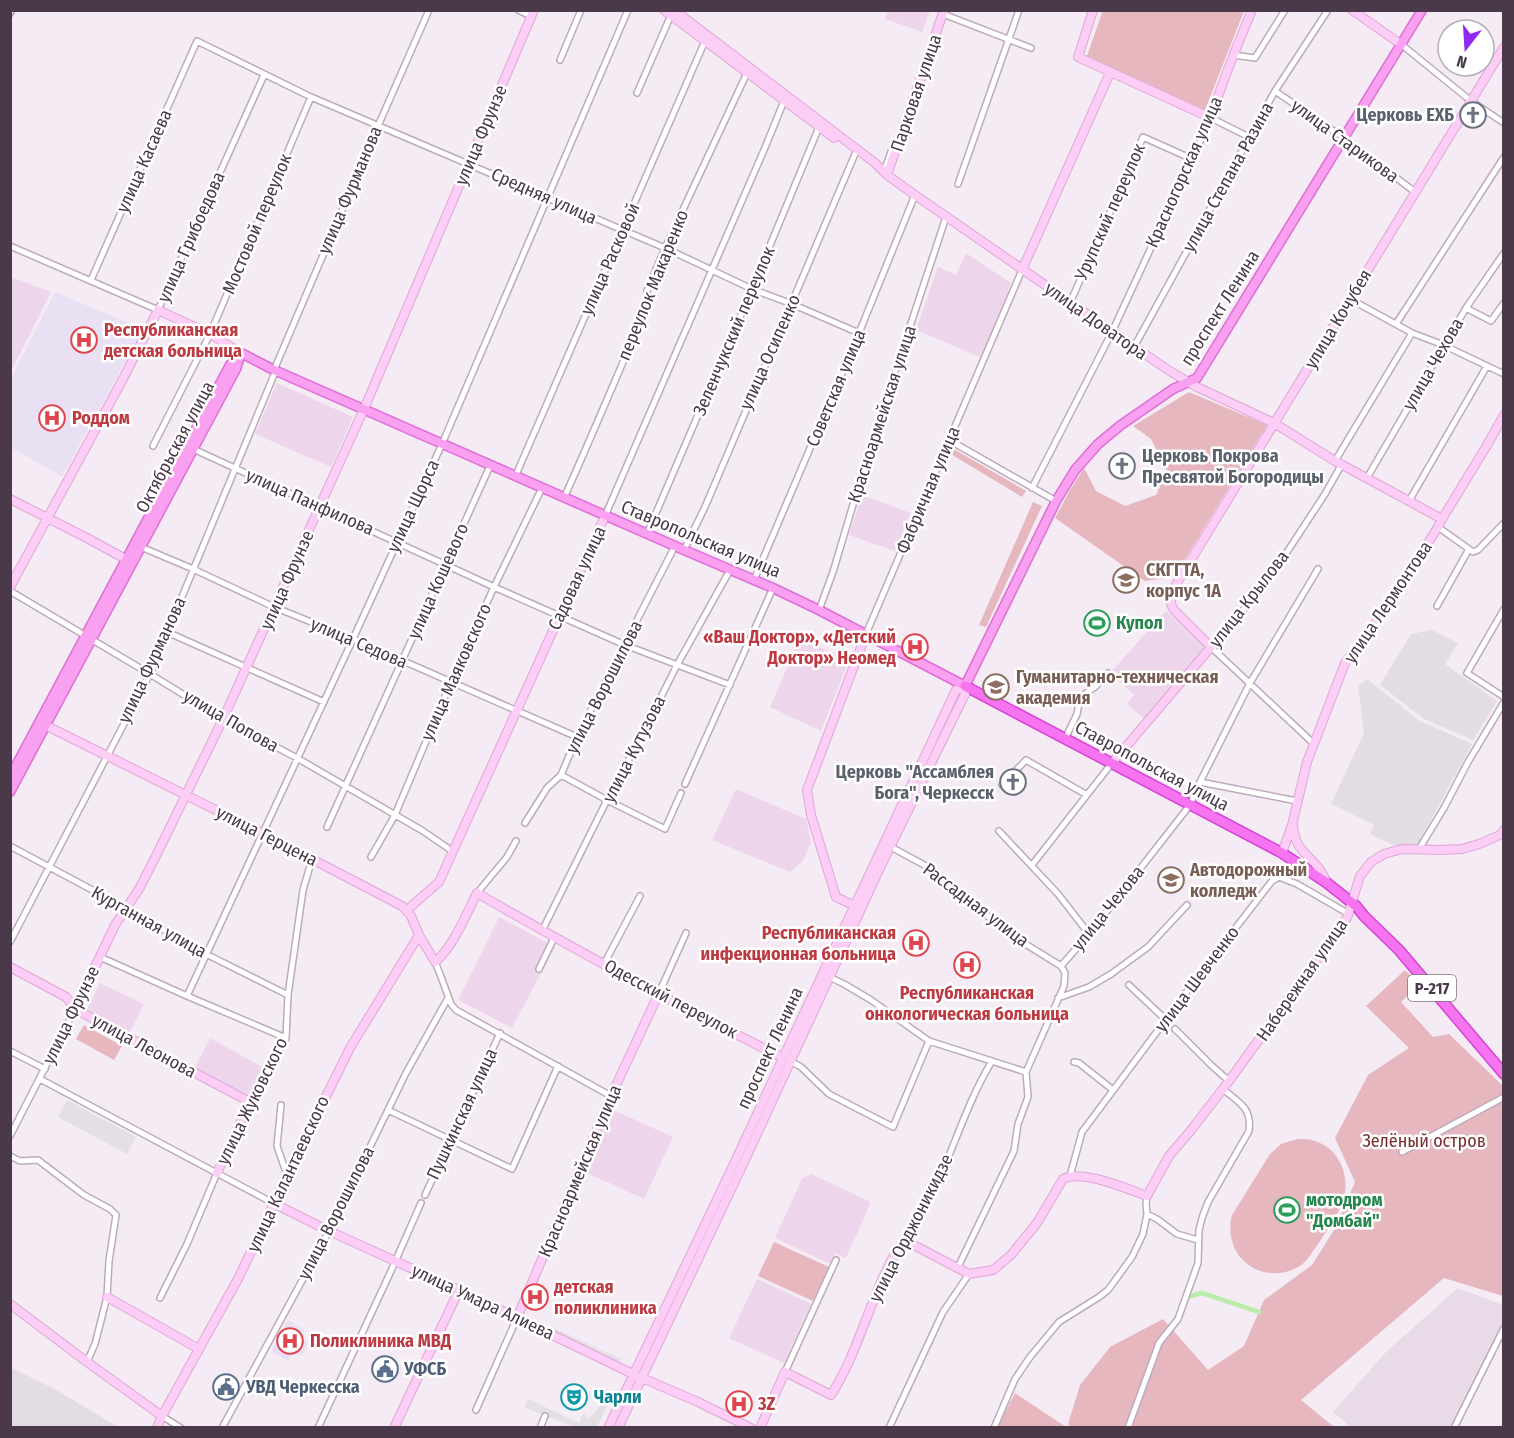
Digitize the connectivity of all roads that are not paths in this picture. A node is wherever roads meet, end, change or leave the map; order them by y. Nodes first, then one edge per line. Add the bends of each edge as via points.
1 (429, 10) edge
2 (518, 10) edge
3 (581, 10) edge
4 (628, 10) edge
5 (1018, 10) edge
6 (1093, 10) edge
7 (1252, 10) edge
8 (1284, 10) edge
9 (1328, 10) edge
10 (1352, 10) edge
11 (1422, 10) edge
12 (670, 12) edge
13 (943, 12) edge
14 (532, 13) edge
15 (1009, 39) junction
16 (197, 41) joint
17 (705, 41) junction
18 (1402, 45) junction
19 (1503, 47) edge
20 (1031, 48) dead end
21 (1233, 55) junction
22 (560, 60) dead end
23 (747, 73) junction
24 (1110, 73) junction
25 (264, 75) junction
26 (1275, 91) junction
27 (637, 93) dead end
28 (311, 97) junction
29 (784, 101) junction
30 (1471, 101) junction
31 (1211, 118) junction
32 (1503, 123) edge
33 (378, 126) junction
34 (819, 127) junction
35 (1249, 136) junction
36 (1344, 138) junction
37 (893, 146) dead end
38 (855, 154) junction
39 (1503, 157) edge
40 (1192, 159) junction
41 (469, 163) junction
42 (886, 173) junction
43 (958, 184) dead end
44 (1415, 192) junction
45 (915, 195) junction
46 (547, 198) junction
47 (946, 217) junction
48 (622, 231) junction
49 (10, 246) edge
50 (665, 249) junction
51 (1503, 253) edge
52 (711, 270) junction
53 (1022, 270) junction
54 (91, 280) junction
55 (752, 289) junction
56 (1350, 299) junction
57 (1070, 303) junction
58 (1503, 303) edge
59 (792, 304) junction
60 (1466, 308) junction
61 (158, 310) junction
62 (1396, 324) junction
63 (1112, 332) junction
64 (859, 333) junction
65 (1412, 333) junction
66 (210, 334) junction
67 (1444, 345) junction
68 (1134, 347) junction
69 (242, 353) junction
70 (1487, 366) junction
71 (275, 370) junction
72 (1503, 374) edge
73 (1188, 382) junction
74 (364, 409) junction
75 (1503, 415) edge
76 (1274, 423) junction
77 (950, 440) junction
78 (442, 444) junction
79 (153, 446) dead end
80 (190, 447) junction
81 (1339, 462) junction
82 (490, 466) junction
83 (235, 468) junction
84 (515, 477) junction
85 (1366, 478) junction
86 (542, 488) junction
87 (1032, 488) junction
88 (564, 498) junction
89 (10, 500) edge
90 (1056, 501) junction
91 (1409, 501) junction
92 (320, 507) junction
93 (605, 516) junction
94 (48, 518) junction
95 (1442, 519) junction
96 (1503, 523) edge
97 (1438, 527) junction
98 (647, 534) junction
99 (396, 542) junction
100 (675, 546) junction
101 (141, 547) junction
102 (1469, 549) junction
103 (684, 550) junction
104 (129, 561) junction
105 (445, 564) junction
106 (193, 569) junction
107 (1318, 569) dead end
108 (730, 570) junction
109 (754, 580) junction
110 (494, 588) junction
111 (773, 588) junction
112 (10, 589) edge
113 (1437, 606) dead end
114 (274, 607) junction
115 (1503, 609) edge
116 (819, 610) junction
117 (560, 616) junction
118 (1497, 621) junction
119 (1503, 625) edge
120 (167, 632) junction
121 (866, 634) junction
122 (88, 638) junction
123 (352, 639) junction
124 (625, 645) junction
125 (1211, 647) junction
126 (402, 661) junction
127 (677, 665) junction
128 (247, 669) junction
129 (1108, 673) dead end
130 (150, 674) junction
131 (451, 682) junction
132 (1250, 683) junction
133 (730, 685) junction
134 (965, 686) junction
135 (1503, 697) edge
136 (324, 702) junction
137 (1503, 702) edge
138 (516, 711) junction
139 (224, 719) junction
140 (42, 724) junction
141 (578, 737) junction
142 (1065, 739) junction
143 (1313, 743) junction
144 (106, 756) junction
145 (297, 758) junction
146 (1112, 763) junction
147 (561, 775) junction
148 (10, 777) edge
149 (1200, 782) junction
150 (685, 784) dead end
151 (1002, 785) dead end
152 (345, 787) junction
153 (10, 792) edge
154 (681, 793) dead end
155 (185, 795) junction
156 (1087, 795) junction
157 (607, 800) junction
158 (1297, 801) junction
159 (1190, 805) junction
160 (395, 815) junction
161 (525, 823) dead end
162 (1292, 825) junction
163 (327, 827) dead end
164 (999, 831) dead end
165 (262, 833) junction
166 (1502, 833) edge
167 (516, 841) dead end
168 (10, 846) edge
169 (891, 847) junction
170 (1419, 849) junction
171 (452, 851) junction
172 (1281, 853) junction
173 (371, 857) dead end
174 (312, 858) junction
175 (1032, 865) junction
176 (49, 867) junction
177 (1328, 883) junction
178 (477, 893) junction
179 (640, 896) dead end
180 (1187, 905) dead end
181 (1355, 905) junction
182 (855, 906) junction
183 (126, 908) junction
184 (407, 910) junction
185 (1349, 914) junction
186 (542, 931) junction
187 (686, 933) dead end
188 (1089, 934) junction
189 (419, 935) junction
190 (554, 938) junction
191 (10, 942) edge
192 (206, 954) junction
193 (100, 957) junction
194 (435, 962) junction
195 (604, 964) junction
196 (1061, 966) junction
197 (10, 967) edge
198 (539, 969) dead end
199 (829, 977) junction
200 (1130, 985) dead end
201 (659, 993) junction
202 (288, 995) junction
203 (187, 996) junction
204 (448, 998) junction
205 (1058, 998) junction
206 (75, 1009) junction
207 (1166, 1020) junction
208 (1175, 1029) dead end
209 (500, 1033) junction
210 (286, 1038) junction
211 (929, 1041) junction
212 (10, 1051) edge
213 (787, 1060) junction
214 (992, 1061) junction
215 (1074, 1062) dead end
216 (558, 1066) junction
217 (1503, 1067) edge
218 (45, 1069) junction
219 (1026, 1072) junction
220 (1503, 1074) edge
221 (40, 1079) junction
222 (1229, 1081) junction
223 (1223, 1089) junction
224 (1113, 1090) junction
225 (611, 1096) junction
226 (1503, 1097) edge
227 (250, 1102) junction
228 (281, 1105) dead end
229 (388, 1110) junction
230 (11, 1135) edge
231 (451, 1140) junction
232 (1402, 1152) dead end
233 (10, 1156) edge
234 (217, 1173) junction
235 (286, 1175) junction
236 (1070, 1176) junction
237 (425, 1195) dead end
238 (1147, 1196) junction
239 (273, 1203) junction
240 (421, 1203) dead end
241 (1147, 1214) junction
242 (329, 1231) junction
243 (1198, 1240) junction
244 (906, 1241) junction
245 (836, 1260) dead end
246 (395, 1261) junction
247 (958, 1267) junction
248 (969, 1274) junction
249 (459, 1290) junction
250 (107, 1297) junction
251 (160, 1298) dead end
252 (10, 1304) edge
253 (517, 1318) junction
254 (1503, 1328) edge
255 (199, 1349) junction
256 (87, 1362) junction
257 (785, 1372) junction
258 (633, 1374) junction
259 (642, 1378) junction
260 (476, 1410) dead end
261 (162, 1416) junction
262 (545, 1416) dead end
263 (157, 1428) edge
264 (181, 1428) edge
265 (222, 1428) edge
266 (318, 1428) edge
267 (394, 1428) edge
268 (540, 1428) edge
269 (608, 1428) edge
270 (618, 1428) edge
271 (751, 1428) edge
272 (760, 1428) edge
273 (889, 1428) edge
274 (994, 1428) edge
275 (1128, 1428) edge
276 (1454, 1428) edge

1 - 33 street, улица Фурманова
2 - 14 street
3 - 22 street
4 - 46 street, улица Щорса
5 - 15 street
6 - 24 street via 1077,57
7 - 21 street, Красногорская улица
8 - 21 street via 1255,58
9 - 26 street, улица Степана Разина
10 - 18 street
11 - 18 main road, проспект Ленина
12 - 17 street, улица Доватора
12 - 27 street
12 - 42 street, улица Доватора
13 - 15 street
13 - 42 street, Парковая улица
14 - 41 street, улица Фрунзе
15 - 20 street
15 - 43 street
16 - 25 street, Средняя улица
16 - 54 street, улица Касаева
17 - 23 street, улица Доватора
17 - 48 street, улица Расковой
18 - 30 street
18 - 36 main road, проспект Ленина
19 - 30 street, улица Кочубея
21 - 31 street, Красногорская улица
23 - 29 street, улица Доватора
23 - 50 street, переулок Макаренко
24 - 31 street
24 - 53 street, Фабричная улица
25 - 28 street, Средняя улица
25 - 61 street, улица Грибоедова
26 - 35 street, улица Степана Разина
26 - 36 street, улица Старикова
28 - 33 street, Средняя улица
28 - 66 street, Мостовой переулок
29 - 34 street, улица Доватора
29 - 52 street, Садовая улица
30 - 32 street
30 - 44 street, улица Кочубея
31 - 35 street
31 - 40 street, Красногорская улица
33 - 41 street, Средняя улица
33 - 71 street, улица Фурманова
34 - 38 street, улица Доватора
34 - 55 street, Зеленчукский переулок
35 - 68 street, улица Степана Разина
36 - 44 street, улица Старикова
36 - 73 main road, проспект Ленина via 1205,366 1197,378
37 - 42 street
38 - 42 street, улица Доватора
38 - 59 street, улица Осипенко
39 - 62 street
40 - 57 street, Урупский переулок via 1143,137
40 - 63 street, Красногорская улица
41 - 46 street, Средняя улица
41 - 74 street, улица Фрунзе
42 - 45 street, улица Доватора
44 - 56 street, улица Кочубея
45 - 47 street, улица Доватора
45 - 64 street, Советская улица
46 - 48 street, Средняя улица
46 - 78 street, улица Щорса
47 - 53 street, улица Доватора
47 - 116 street, Красноармейская улица
48 - 50 street, Средняя улица
48 - 84 street, улица Расковой
49 - 54 street, Ставропольская улица
50 - 52 street, Средняя улица
50 - 88 street, переулок Макаренко via 647,291 645,311
51 - 60 street, улица Чехова
52 - 55 street, Средняя улица
52 - 93 street, Садовая улица
53 - 57 street, улица Доватора
53 - 77 street, Фабричная улица
54 - 61 street, Ставропольская улица
55 - 59 street, Средняя улица
55 - 98 street, Зеленчукский переулок
56 - 62 street
56 - 76 street, улица Кочубея
57 - 63 street, улица Доватора
58 - 60 street via 1491,321
59 - 64 street, Средняя улица
59 - 103 street, улица Осипенко
60 - 67 street, улица Чехова
61 - 66 street, Ставропольская улица
61 - 94 street, улица Грибоедова
62 - 65 street
63 - 68 street, улица Доватора
63 - 87 street
64 - 109 street, Советская улица
65 - 67 street
65 - 81 street, улица Крылова
66 - 69 street, Ставропольская улица
66 - 79 street, Мостовой переулок
67 - 70 street
67 - 85 street, улица Чехова
68 - 73 street, улица Доватора
69 - 71 main road, Ставропольская улица
69 - 80 main road, Октябрьская улица
70 - 72 street
70 - 91 street
71 - 74 main road, Ставропольская улица
71 - 83 street, улица Фурманова
73 - 76 street, улица Доватора
73 - 90 main road, проспект Ленина via 1098,444 1075,470
74 - 78 main road, Ставропольская улица
74 - 92 street, улица Фрунзе
75 - 95 street, улица Лермонтова
76 - 81 street, улица Доватора
76 - 125 street, улица Кочубея via 1172,591 1174,610
77 - 87 street
77 - 121 street, Фабричная улица
78 - 82 main road, Ставропольская улица
78 - 99 street, улица Щорса
80 - 83 street, улица Панфилова
80 - 101 main road, Октябрьская улица
80 - 104 main road, Октябрьская улица
81 - 85 street, улица Доватора
81 - 125 street, улица Крылова via 1324,494 1287,552 1251,602
82 - 84 main road, Ставропольская улица
82 - 105 street, улица Кошевого
83 - 92 street, улица Панфилова
83 - 106 street, улица Фурманова
84 - 86 main road, Ставропольская улица
85 - 91 street, улица Доватора
86 - 88 main road, Ставропольская улица
86 - 110 street, улица Маяковского
87 - 90 street
88 - 93 main road, Ставропольская улица
89 - 94 street
90 - 134 main road, проспект Ленина
91 - 95 street, улица Доватора
92 - 99 street, улица Панфилова
92 - 114 street, улица Фрунзе
93 - 98 main road, Ставропольская улица
93 - 117 street, Садовая улица
94 - 104 street
94 - 112 street, улица Грибоедова
95 - 97 street, улица Лермонтова
96 - 102 street via 1478,550
97 - 102 street
97 - 143 street, улица Лермонтова via 1390,604 1345,663
98 - 100 main road, Ставропольская улица
99 - 105 street, улица Панфилова
99 - 123 street, улица Щорса
100 - 103 main road, Ставропольская улица
100 - 124 street, улица Ворошилова
101 - 104 main road, Октябрьская улица
101 - 106 street, улица Седова
102 - 113 street
103 - 108 main road, Ставропольская улица
104 - 122 main road, Октябрьская улица
105 - 110 street, улица Панфилова
105 - 126 street, улица Кошевого
106 - 114 street, улица Седова
106 - 120 street, улица Фурманова
107 - 132 street, улица Чехова
108 - 109 main road, Ставропольская улица
108 - 127 street, улица Кутузова
109 - 111 main road, Ставропольская улица
110 - 117 street, улица Панфилова
110 - 131 street, улица Маяковского
111 - 116 main road, Ставропольская улица
111 - 133 street
112 - 122 street, улица Попова
114 - 123 street, улица Седова
114 - 128 street, улица Фрунзе
115 - 118 street
116 - 121 main road, Ставропольская улица
117 - 124 street, улица Панфилова
117 - 138 street, Садовая улица
118 - 119 street
118 - 135 street via 1467,673
120 - 128 street
120 - 130 street, улица Фурманова
121 - 134 main road, Ставропольская улица
121 - 182 street, Фабричная улица via 807,790 836,897
122 - 130 street, улица Попова
122 - 140 main road, Октябрьская улица
123 - 126 street, улица Седова
123 - 136 street, улица Щорса
124 - 127 street, улица Панфилова
124 - 141 street, улица Ворошилова
125 - 132 street
125 - 146 street, улица Крылова
126 - 131 street, улица Седова
126 - 152 street, улица Кошевого
127 - 133 street, улица Панфилова
127 - 157 street, улица Кутузова
128 - 136 street
128 - 139 street, улица Фрунзе
129 - 142 street via 1086,693
130 - 139 street, улица Попова
130 - 144 street, улица Фурманова
131 - 138 street, улица Седова
131 - 160 street, улица Маяковского
132 - 143 street
132 - 149 street, улица Чехова
133 - 150 street
134 - 142 highway, Ставропольская улица
134 - 169 street, проспект Ленина via 965,694
134 - 182 street, проспект Ленина via 956,690
136 - 145 street, улица Щорса
137 - 170 street
138 - 141 street, улица Седова
138 - 171 street, Садовая улица
139 - 145 street, улица Попова
139 - 155 street, улица Фрунзе
140 - 144 street, улица Герцена
140 - 148 main road, Октябрьская улица
140 - 153 main road, Октябрьская улица
141 - 147 street, улица Ворошилова
142 - 146 highway, Ставропольская улица
143 - 158 street, улица Лермонтова
144 - 155 street, улица Герцена
144 - 176 street, улица Фурманова
145 - 152 street, улица Попова
145 - 165 street, улица Щорса
146 - 156 street, улица Крылова
146 - 159 highway, Ставропольская улица
147 - 157 street
147 - 161 street, улица Ворошилова via 547,788
149 - 158 street
149 - 159 street, улица Чехова
151 - 156 street via 1026,760
152 - 160 street, улица Попова
152 - 163 street, улица Кошевого
154 - 157 street via 665,829
155 - 165 street, улица Герцена
155 - 183 street, улица Фрунзе
156 - 175 street, улица Крылова
157 - 186 street, улица Кутузова
158 - 162 street, улица Лермонтова
159 - 172 highway, Ставропольская улица
159 - 188 street, улица Чехова
160 - 171 street, улица Попова
160 - 173 street, улица Маяковского
162 - 172 street, улица Лермонтова
162 - 177 street via 1296,843
164 - 175 street
165 - 174 street, улица Герцена
165 - 192 street, улица Щорса
166 - 170 street, Набережная улица via 1462,849
167 - 178 street
168 - 176 street, Курганная улица
169 - 196 street, Рассадная улица via 926,866 1006,932
169 - 199 street, проспект Ленина
170 - 181 street, Набережная улица via 1392,851 1371,861 1360,876
171 - 184 street, Садовая улица via 439,882
172 - 177 highway, Ставропольская улица
174 - 184 street, улица Герцена
174 - 202 street, улица Жуковского via 303,890
175 - 188 street
176 - 183 street, Курганная улица
176 - 191 street, улица Фурманова
177 - 181 highway, Ставропольская улица
178 - 186 street, Одесский переулок
178 - 194 street via 460,927
179 - 195 street
180 - 205 street via 1149,947 1089,987
181 - 185 street, Набережная улица
181 - 217 highway, Р-217 via 1402,947
181 - 220 highway, Р-217 via 1399,950
182 - 213 street, проспект Ленина
183 - 192 street, Курганная улица
183 - 193 street, улица Фрунзе
184 - 189 street
185 - 207 street, улица Шевченко via 1297,884 1279,877 1272,881
185 - 222 street, Набережная улица
186 - 190 street, Одесский переулок
187 - 201 street, Красноармейская улица
188 - 196 street, улица Чехова
189 - 194 street
189 - 235 street, улица Калантаевского via 350,1048
190 - 195 street, Одесский переулок
190 - 198 street
192 - 202 street, Курганная улица
192 - 203 street, улица Щорса
193 - 203 street
193 - 206 street, улица Фрунзе
194 - 204 street
195 - 201 street, Одесский переулок
196 - 205 street, улица Чехова via 1065,980
197 - 206 street, улица Леонова via 66,997
199 - 211 street via 871,1000
199 - 213 street, проспект Ленина
200 - 207 street
201 - 213 street, Одесский переулок
201 - 225 street, Красноармейская улица
202 - 210 street, улица Жуковского
203 - 210 street
204 - 209 street via 456,1010
204 - 229 street, улица Ворошилова
205 - 219 street, улица Чехова
206 - 218 street, улица Фрунзе
206 - 227 street, улица Леонова
207 - 224 street, улица Шевченко
208 - 222 street
209 - 216 street
209 - 231 street, Пушкинская улица
210 - 227 street, улица Жуковского
211 - 213 street, Одесский переулок via 893,1127 829,1094 801,1067
211 - 214 street
212 - 218 street
213 - 258 street, проспект Ленина
213 - 259 street, проспект Ленина via 743,1165
214 - 219 street
214 - 244 street, улица Орджоникидзе
215 - 224 street
216 - 225 street
216 - 231 street via 512,1169
218 - 221 street, улица Фрунзе
219 - 247 street, улица Чехова via 1028,1097 1014,1151
221 - 230 street, улица Фрунзе
221 - 234 street, улица Умара Алиева
222 - 223 street, Набережная улица
223 - 238 street, Набережная улица via 1169,1156
223 - 243 street via 1249,1113 1249,1131 1208,1202
224 - 236 street, улица Шевченко via 1082,1132
225 - 253 street, Красноармейская улица
226 - 232 street
227 - 234 street, улица Жуковского
228 - 235 street via 277,1146
229 - 231 street
229 - 242 street, улица Ворошилова
231 - 237 street, Пушкинская улица
233 - 250 street via 20,1161 39,1160 116,1215
234 - 239 street, улица Умара Алиева
234 - 251 street, улица Жуковского
235 - 239 street, улица Калантаевского
236 - 238 street via 1108,1182
236 - 248 street via 1063,1179 1037,1223 1011,1255 993,1270
238 - 241 street, Набережная улица
239 - 242 street, улица Умара Алиева
239 - 255 street, улица Калантаевского via 239,1277
240 - 246 street, Пушкинская улица
241 - 243 street via 1177,1234
241 - 274 street, Набережная улица via 1132,1257 1108,1290 1059,1322 1030,1356 1015,1379
242 - 246 street, улица Умара Алиева
242 - 265 street, улица Ворошилова
243 - 275 street via 1197,1263 1178,1319 1159,1343
244 - 247 street
244 - 257 street, улица Орджоникидзе via 899,1245 831,1395
245 - 257 street
246 - 249 street, улица Умара Алиева
246 - 266 street, Пушкинская улица
247 - 248 street
248 - 273 street via 943,1312
249 - 253 street, улица Умара Алиева
249 - 267 street
250 - 255 street
250 - 256 street
252 - 256 street
253 - 258 street, улица Умара Алиева
253 - 260 street, Красноармейская улица
254 - 276 street
255 - 261 street, улица Калантаевского
256 - 261 street
257 - 272 street
258 - 259 street, улица Умара Алиева
258 - 269 street, проспект Ленина
259 - 270 street, проспект Ленина
259 - 271 street, улица Умара Алиева
261 - 263 street, улица Калантаевского
261 - 264 street
262 - 268 street

